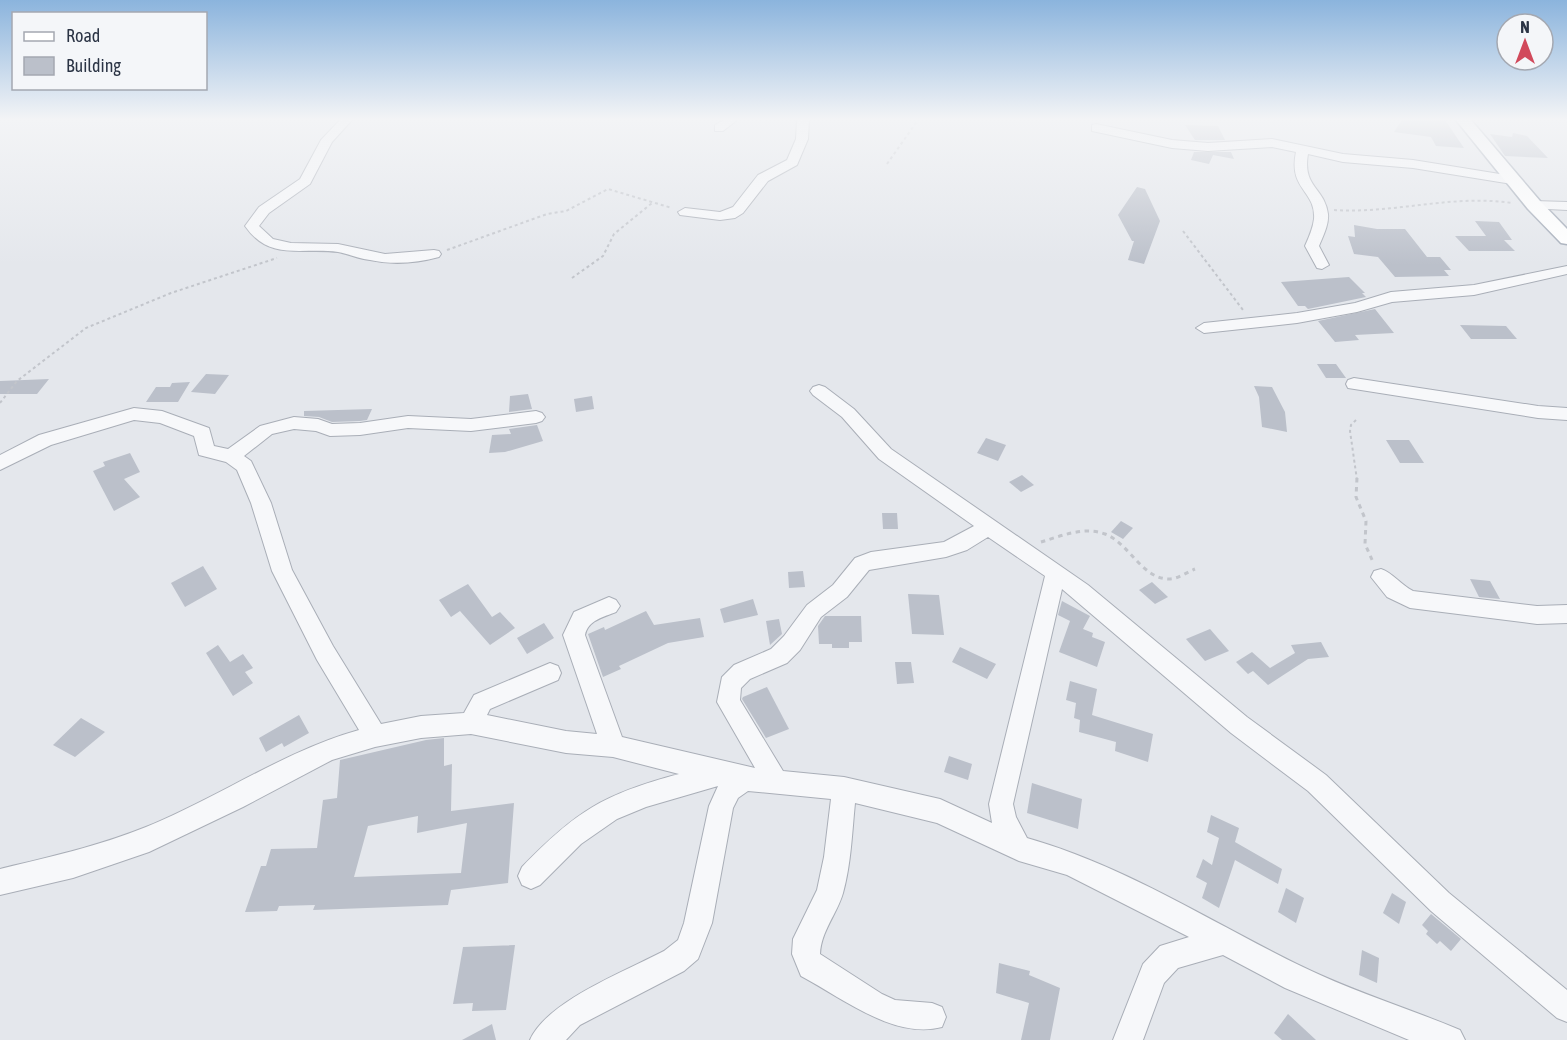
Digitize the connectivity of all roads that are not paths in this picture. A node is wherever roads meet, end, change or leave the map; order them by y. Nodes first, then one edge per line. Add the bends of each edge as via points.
1 (312, 169) edge
2 (780, 169) edge
3 (1298, 169) edge
4 (1441, 169) edge
5 (1502, 169) edge
6 (1512, 180) junction
7 (1567, 206) edge
8 (1535, 207) junction
9 (685, 212) road end
10 (1567, 239) edge
11 (434, 254) road end
12 (1322, 265) dead end
13 (1567, 270) edge
14 (1204, 328) dead end
15 (1354, 384) dead end
16 (819, 391) dead end
17 (1567, 414) edge
18 (536, 417) dead end
19 (232, 457) junction
20 (0, 463) edge
21 (987, 527) junction
22 (1056, 572) junction
23 (1381, 577) road end
24 (609, 606) dead end
25 (1567, 614) edge
26 (550, 673) dead end
27 (471, 723) junction
28 (375, 736) junction
29 (613, 746) junction
30 (733, 776) junction
31 (776, 782) junction
32 (844, 789) junction
33 (1019, 848) junction
34 (531, 876) dead end
35 (0, 882) edge
36 (1225, 941) junction
37 (1567, 1008) edge
38 (932, 1017) dead end
39 (545, 1040) edge
40 (1128, 1040) edge
41 (1450, 1040) edge

1 - 11 street via 305,181 264,210 252,226 254,231 282,246 339,248 371,257
2 - 9 street via 763,178 730,215
3 - 12 street via 1320,208 1322,217 1312,246
4 - 6 street
5 - 6 main road
6 - 8 main road
7 - 8 street
8 - 10 main road
13 - 14 street via 1474,290 1391,297 1340,311
15 - 17 street
16 - 21 street via 848,413 885,454
18 - 19 street via 471,424 408,422 330,430 294,423 266,430
19 - 20 street via 205,450 203,432 193,427 134,414 45,440
19 - 28 street via 244,466 253,483 282,571
21 - 22 street
21 - 31 street via 974,538 940,553 862,564 840,591 814,611 779,656 742,672 730,684 728,702
22 - 33 street via 1001,804 1004,820
22 - 37 street via 1116,618 1239,725 1317,783 1440,903
23 - 25 street via 1395,591 1410,598 1528,614
24 - 29 street via 586,614 575,626 574,635
26 - 27 street via 482,702
27 - 28 street
27 - 29 street via 566,742
28 - 35 street via 327,750 148,839 74,865
29 - 30 street
30 - 31 street
30 - 34 street via 670,787 619,805 563,843
30 - 39 street via 721,806 698,923 688,949 674,961 570,1015
31 - 32 street
32 - 33 street via 940,811
32 - 38 street via 830,893 807,939 806,954 811,966 872,1005 895,1014
33 - 36 street via 1070,863
36 - 40 street via 1170,956 1153,974
36 - 41 street via 1295,978

